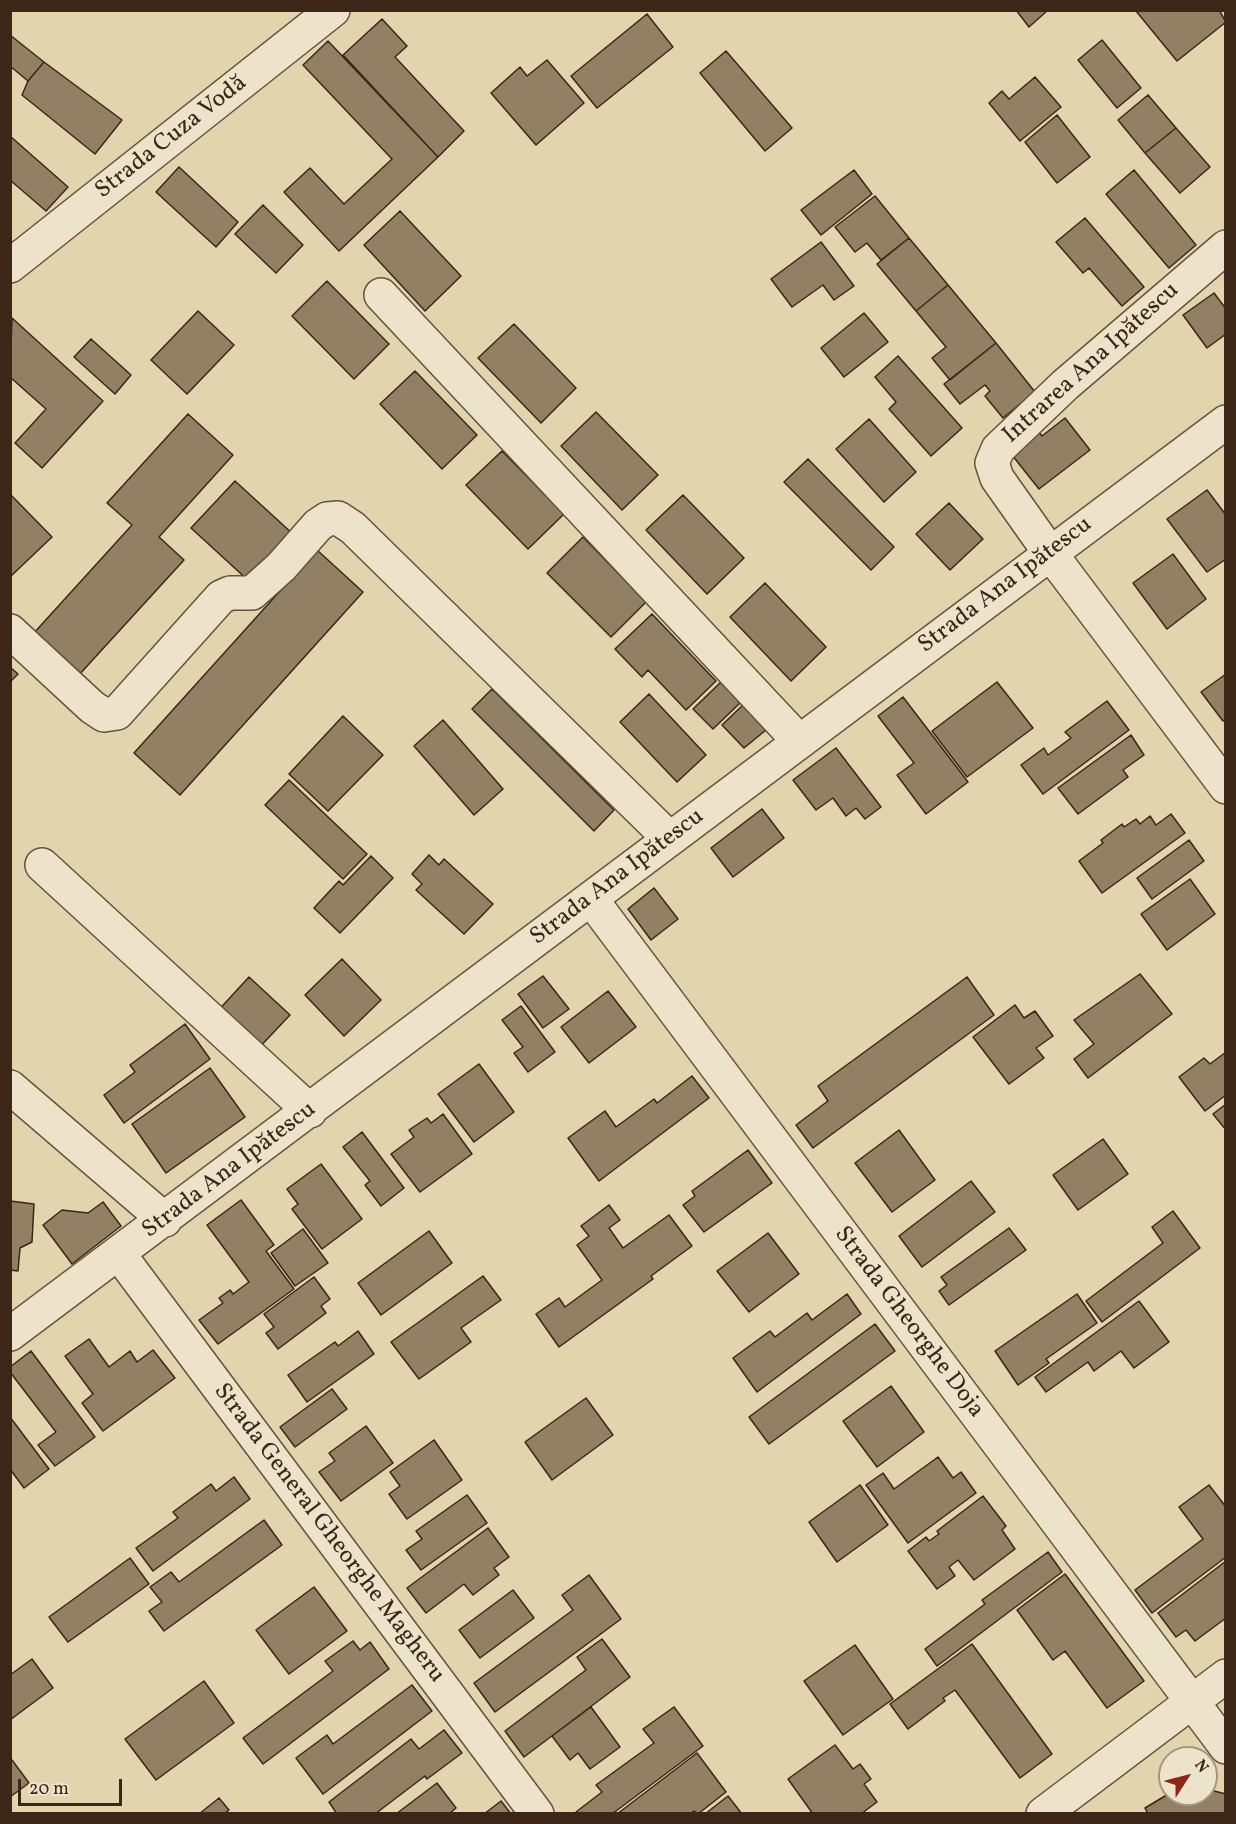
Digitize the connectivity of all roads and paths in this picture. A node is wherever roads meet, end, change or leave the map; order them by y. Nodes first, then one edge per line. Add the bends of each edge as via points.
1 (333, 10) edge
2 (1226, 247) edge
3 (10, 266) edge
4 (381, 295) dead end
5 (1226, 422) edge
6 (1050, 553) junction
7 (10, 631) edge
8 (800, 741) junction
9 (1226, 787) edge
10 (670, 838) junction
11 (42, 865) dead end
12 (591, 899) junction
13 (10, 1087) edge
14 (310, 1111) junction
15 (165, 1220) junction
16 (119, 1254) junction
17 (10, 1335) edge
18 (1226, 1676) edge
19 (1191, 1701) junction
20 (1226, 1747) edge
21 (537, 1814) edge
22 (1043, 1814) edge

1 - 3 street, Strada Cuza Vodă
2 - 6 street, Intrarea Ana Ipătescu via 1065,385 998,449 992,463 997,478
4 - 8 street
5 - 6 street, Strada Ana Ipătescu
6 - 8 street, Strada Ana Ipătescu
6 - 9 street, Intrarea Ana Ipătescu
7 - 10 street via 92,707 104,715 117,713 221,597 252,593 318,525 338,518 354,528
8 - 10 street, Strada Ana Ipătescu
10 - 12 street, Strada Ana Ipătescu
11 - 14 street
12 - 14 street, Strada Ana Ipătescu
12 - 19 street, Strada Gheorghe Doja
13 - 15 street
14 - 15 street, Strada Ana Ipătescu
15 - 16 street, Strada Ana Ipătescu
16 - 17 street, Strada Ana Ipătescu
16 - 21 street, Strada General Gheorghe Magheru
18 - 19 street
19 - 20 street, Strada Gheorghe Doja
19 - 22 street

